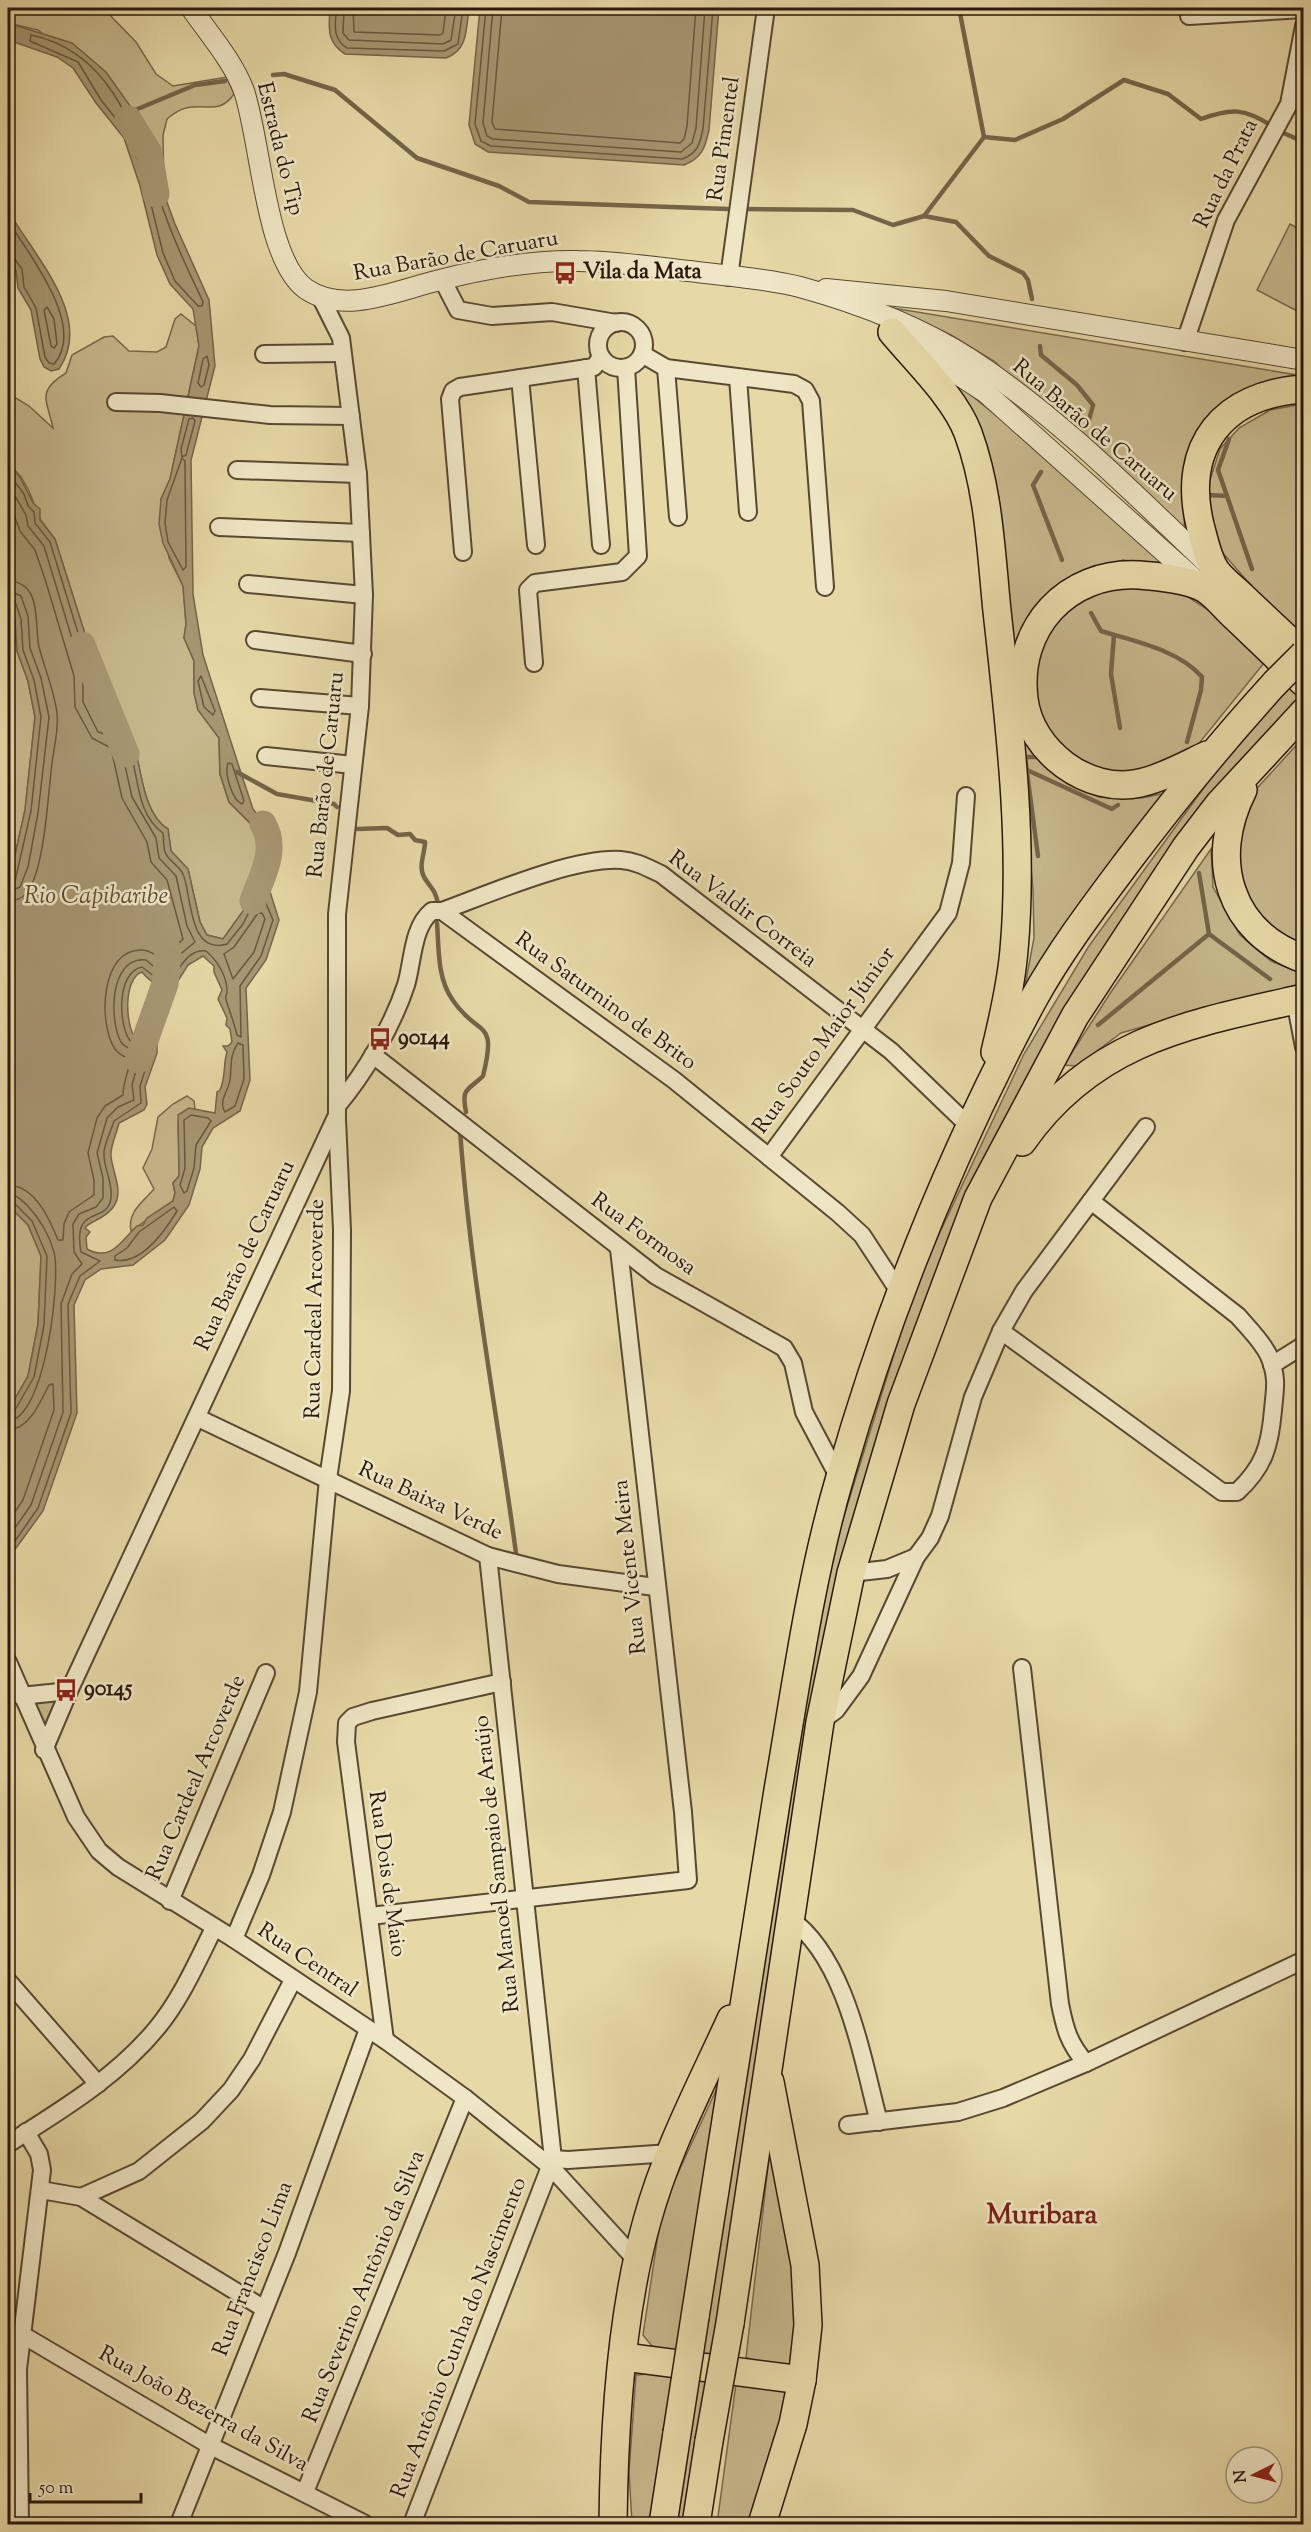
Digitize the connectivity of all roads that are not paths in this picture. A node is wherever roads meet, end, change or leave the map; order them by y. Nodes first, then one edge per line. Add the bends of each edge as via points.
1 (191, 8) edge
2 (766, 8) edge
3 (1304, 9) edge
4 (1189, 16) dead end
5 (1304, 26) edge
6 (729, 277) junction
7 (442, 279) junction
8 (770, 282) junction
9 (799, 287) junction
10 (320, 296) junction
11 (341, 301) junction
12 (577, 317) junction
13 (616, 323) junction
14 (892, 332) junction
15 (600, 336) junction
16 (1185, 342) junction
17 (342, 345) junction
18 (264, 354) dead end
19 (642, 354) junction
20 (601, 357) junction
21 (1304, 360) edge
22 (586, 368) junction
23 (626, 368) junction
24 (666, 368) junction
25 (520, 378) junction
26 (738, 378) junction
27 (1304, 389) edge
28 (116, 402) dead end
29 (351, 416) junction
30 (237, 470) dead end
31 (358, 474) junction
32 (748, 512) dead end
33 (678, 518) dead end
34 (219, 527) dead end
35 (361, 533) junction
36 (536, 545) dead end
37 (601, 545) dead end
38 (463, 552) dead end
39 (1210, 579) junction
40 (248, 584) dead end
41 (825, 587) dead end
42 (364, 595) junction
43 (255, 640) dead end
44 (363, 654) junction
45 (1304, 654) edge
46 (534, 663) dead end
47 (1304, 683) edge
48 (260, 698) dead end
49 (360, 706) junction
50 (1304, 712) edge
51 (1211, 753) junction
52 (266, 756) dead end
53 (1257, 761) junction
54 (353, 765) junction
55 (966, 796) dead end
56 (442, 911) junction
57 (1304, 959) edge
58 (1299, 999) edge
59 (862, 1030) junction
60 (1304, 1047) edge
61 (373, 1055) junction
62 (984, 1101) junction
63 (337, 1111) junction
64 (1146, 1126) dead end
65 (971, 1128) junction
66 (769, 1157) junction
67 (311, 1172) junction
68 (341, 1176) junction
69 (978, 1198) junction
70 (1091, 1201) junction
71 (619, 1249) junction
72 (900, 1293) junction
73 (1001, 1331) junction
74 (1304, 1345) edge
75 (1272, 1365) junction
76 (198, 1418) junction
77 (839, 1478) junction
78 (328, 1479) junction
79 (488, 1556) junction
80 (916, 1557) junction
81 (851, 1573) junction
82 (656, 1587) junction
83 (8, 1662) edge
84 (1022, 1668) dead end
85 (266, 1673) dead end
86 (502, 1682) junction
87 (69, 1691) junction
88 (21, 1696) junction
89 (820, 1722) junction
90 (44, 1750) junction
91 (525, 1897) junction
92 (170, 1901) junction
93 (370, 1916) junction
94 (789, 1918) junction
95 (214, 1928) junction
96 (234, 1939) junction
97 (1304, 1960) edge
98 (293, 1980) junction
99 (8, 1982) edge
100 (744, 1991) junction
101 (368, 2029) junction
102 (385, 2040) junction
103 (1086, 2063) junction
104 (766, 2067) junction
105 (98, 2084) junction
106 (465, 2098) junction
107 (879, 2122) junction
108 (848, 2125) dead end
109 (26, 2132) junction
110 (8, 2144) edge
111 (670, 2153) junction
112 (552, 2163) junction
113 (41, 2190) junction
114 (81, 2197) junction
115 (637, 2261) junction
116 (263, 2308) junction
117 (21, 2334) junction
118 (624, 2357) junction
119 (802, 2380) junction
120 (209, 2445) junction
121 (306, 2492) junction
122 (21, 2524) edge
123 (178, 2524) edge
124 (365, 2524) edge
125 (412, 2524) edge
126 (613, 2524) edge
127 (663, 2524) edge
128 (696, 2524) edge
129 (762, 2524) edge

1 - 10 street, Estrada do Tip via 242,86 283,261 292,276
2 - 6 street, Rua Pimentel
3 - 4 street
5 - 16 street, Rua da Prata via 1289,104 1226,220
6 - 7 street, Rua Barão de Caruaru via 577,261
6 - 8 street, Rua Barão de Caruaru
7 - 11 street, Rua Barão de Caruaru via 384,295
7 - 12 street via 458,310 492,316 552,312
8 - 9 street, Rua Barão de Caruaru
8 - 14 street
9 - 16 street, Rua Barão de Caruaru via 946,301
9 - 39 street, Rua Barão de Caruaru via 915,327 971,360 1053,421
10 - 11 street, Rua Barão de Caruaru
10 - 17 street, Rua Barão de Caruaru
11 - 17 street
12 - 13 street
12 - 15 street
13 - 15 street
13 - 19 street via 630,324 640,333
14 - 39 street via 985,392
14 - 62 highway via 948,400 967,431 983,483 1007,719 1017,895 1006,1006
15 - 20 street
16 - 21 street, Rua Barão de Caruaru
17 - 18 street
17 - 29 street, Rua Barão de Caruaru
19 - 23 street
19 - 24 street
20 - 22 street via 594,367
20 - 23 street via 612,367
22 - 25 street
22 - 37 street
23 - 46 street via 638,556 621,572 535,583 528,590
24 - 26 street
24 - 33 street
25 - 36 street
25 - 38 street via 460,387 450,399
26 - 32 street
26 - 41 street via 794,384 805,390 811,401
27 - 39 highway via 1274,392 1234,409 1204,445 1194,491
28 - 29 street via 270,415
29 - 31 street, Rua Barão de Caruaru
30 - 31 street
31 - 35 street, Rua Barão de Caruaru
34 - 35 street
35 - 42 street, Rua Barão de Caruaru
39 - 45 highway
39 - 47 highway
39 - 51 highway via 1122,574 1092,580 1059,598 1044,616 1022,669 1024,702 1035,729 1053,756 1082,777 1108,784 1139,784
40 - 42 street
42 - 44 street, Rua Barão de Caruaru
43 - 44 street
44 - 49 street, Rua Barão de Caruaru
45 - 51 highway, bridge
48 - 49 street
49 - 54 street, Rua Barão de Caruaru
50 - 53 highway
51 - 62 highway via 1089,914 1035,997
52 - 54 street
53 - 57 highway via 1231,813 1226,871 1235,901 1252,928 1281,951
53 - 69 highway via 1186,847 1075,1016
54 - 63 street, Rua Barão de Caruaru via 337,914
55 - 59 street, Rua Souto Maior Júnior via 957,886 948,913
56 - 59 street, Rua Valdir Correia via 534,878 597,862 622,860 640,864 661,874
56 - 61 street via 432,912 423,921 406,986
56 - 66 street, Rua Saturnino de Brito via 666,1074
58 - 60 street
58 - 69 highway via 1209,1020 1142,1043 1096,1067 1066,1089 1040,1116
59 - 65 street, Rua Valdir Correia via 917,1073
59 - 66 street, Rua Souto Maior Júnior
61 - 63 street
61 - 71 street, Rua Formosa
62 - 65 highway
63 - 67 street, Rua Barão de Caruaru
63 - 68 street, Rua Cardeal Arcoverde
64 - 70 street
65 - 72 highway
66 - 72 street, Rua Saturnino de Brito via 862,1235
67 - 68 street
67 - 76 street, Rua Barão de Caruaru
68 - 78 street, Rua Cardeal Arcoverde via 341,1391
69 - 81 highway via 900,1404
70 - 73 street via 1024,1291
70 - 75 street via 1238,1316 1258,1338
71 - 77 street, Rua Formosa via 665,1281 784,1347 794,1363 804,1412
71 - 82 street, Rua Vicente Meira
72 - 77 highway
73 - 75 street via 1229,1494 1243,1486 1269,1447 1277,1388
73 - 80 street via 973,1397 940,1516
74 - 75 street
76 - 78 street, Rua Baixa Verde
76 - 87 street, Rua Barão de Caruaru
77 - 100 highway via 814,1586
78 - 79 street, Rua Baixa Verde
78 - 96 street, Rua Cardeal Arcoverde via 308,1692 282,1812
79 - 82 street, Rua Baixa Verde via 558,1574
79 - 86 street, Rua Manoel Sampaio de Araújo
80 - 81 street via 887,1569
80 - 89 street via 861,1676 836,1710
81 - 89 highway
82 - 91 street, Rua Vicente Meira via 688,1880
83 - 88 street, Rua Central
84 - 103 street via 1060,2004 1065,2034
85 - 92 street, Rua Cardeal Arcoverde
86 - 91 street, Rua Manoel Sampaio de Araújo
86 - 93 street, Rua Dois de Maio via 353,1717 347,1723 346,1742
87 - 88 street
87 - 90 street, Rua Barão de Caruaru
88 - 90 street, Rua Central
89 - 94 highway
90 - 92 street, Rua Central via 76,1817 99,1851
91 - 93 street
91 - 112 street, Rua Manoel Sampaio de Araújo
92 - 95 street, Rua Central
93 - 102 street, Rua Dois de Maio
94 - 104 highway
94 - 107 street via 813,1938 828,1962 853,2025
95 - 96 street, Rua Central
95 - 105 street via 158,2028
96 - 98 street, Rua Central
97 - 103 street
98 - 101 street, Rua Central
98 - 114 street via 252,2060 202,2121 139,2170
99 - 105 street
100 - 111 highway
100 - 127 highway, bridge
101 - 102 street, Rua Central
101 - 116 street, Rua Francisco Lima via 287,2253
102 - 106 street, Rua Central
103 - 107 street via 1003,2098 958,2112
104 - 119 highway via 805,2265 808,2325
104 - 128 highway, bridge via 730,2322
105 - 109 street
106 - 112 street, Rua Central
106 - 121 street, Rua Severino Antônio da Silva
107 - 108 street
109 - 110 street
109 - 113 street via 39,2154
111 - 112 street
111 - 115 highway
112 - 115 street, Rua Central
112 - 125 street, Rua Antônio Cunha do Nascimento
113 - 114 street
113 - 117 street
114 - 116 street
115 - 118 highway
116 - 120 street, Rua Francisco Lima
117 - 120 street, Rua João Bezerra da Silva
117 - 122 street
118 - 119 highway
118 - 126 highway
119 - 129 highway via 794,2424
120 - 121 street, Rua João Bezerra da Silva
120 - 123 street, Rua Francisco Lima
121 - 124 street, Rua João Bezerra da Silva

